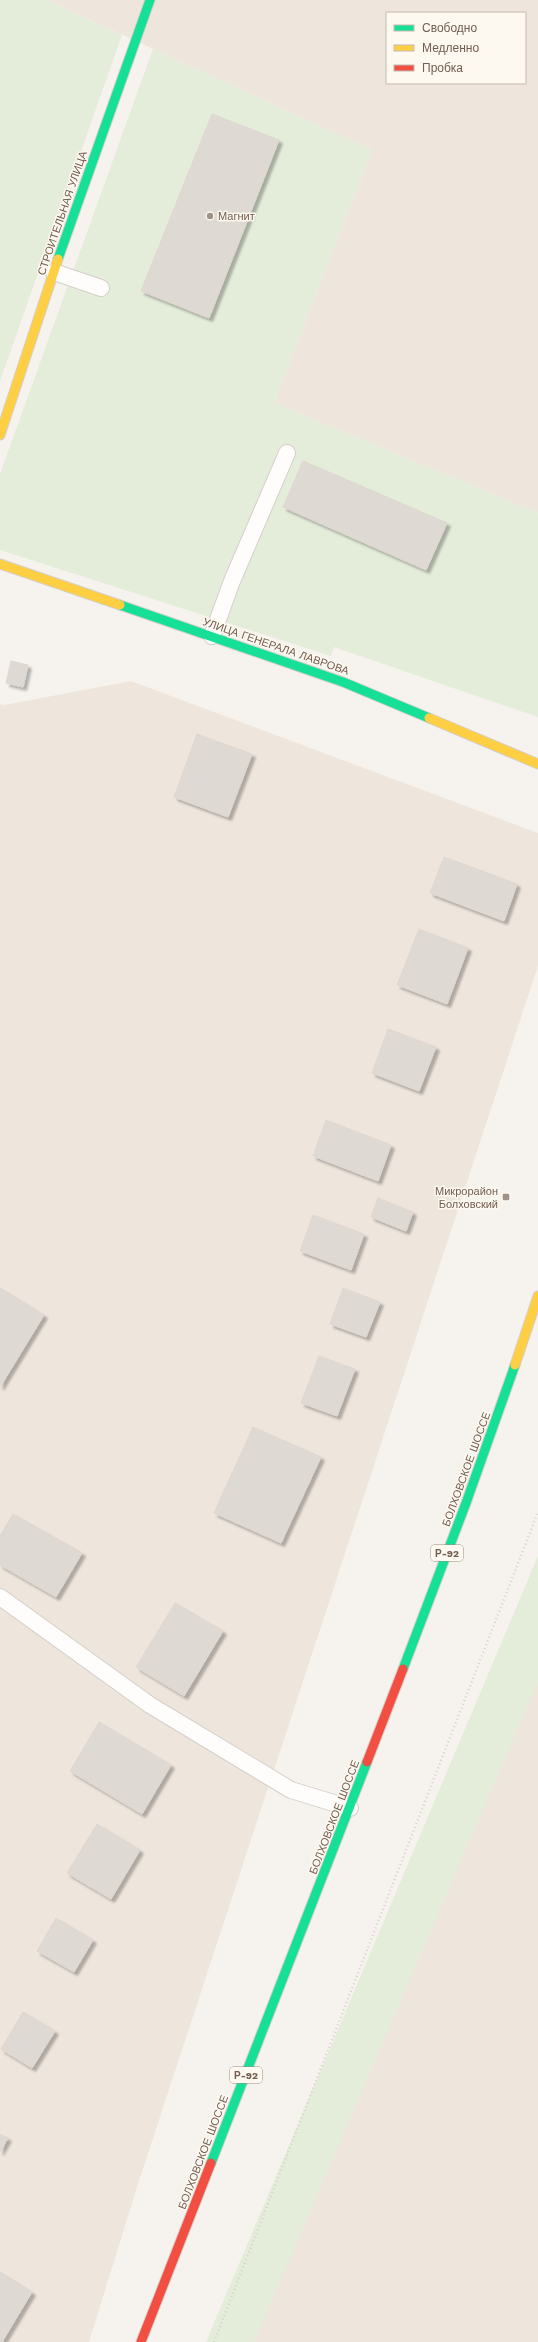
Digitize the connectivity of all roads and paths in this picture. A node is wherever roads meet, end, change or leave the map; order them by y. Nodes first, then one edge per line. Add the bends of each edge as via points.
1 (150, 0) edge
2 (54, 272) junction
3 (102, 288) dead end
4 (0, 435) edge
5 (287, 453) dead end
6 (0, 564) edge
7 (212, 636) junction
8 (538, 764) edge
9 (538, 1296) edge
10 (538, 1512) edge
11 (0, 1597) edge
12 (350, 1808) junction
13 (140, 2342) edge
14 (214, 2342) edge

1 - 2 main road, СТРОИТЕЛЬНАЯ УЛИЦА
2 - 3 lane
2 - 4 main road, СТРОИТЕЛЬНАЯ УЛИЦА
5 - 7 lane
6 - 7 main road, УЛИЦА ГЕНЕРАЛА ЛАВРОВА
7 - 8 main road, УЛИЦА ГЕНЕРАЛА ЛАВРОВА via 343,682
9 - 12 main road, БОЛХОВСКОЕ ШОССЕ / Р-92 via 511,1381 465,1507
10 - 14 path
11 - 12 lane via 157,1709 291,1790
12 - 13 main road, БОЛХОВСКОЕ ШОССЕ / Р-92

